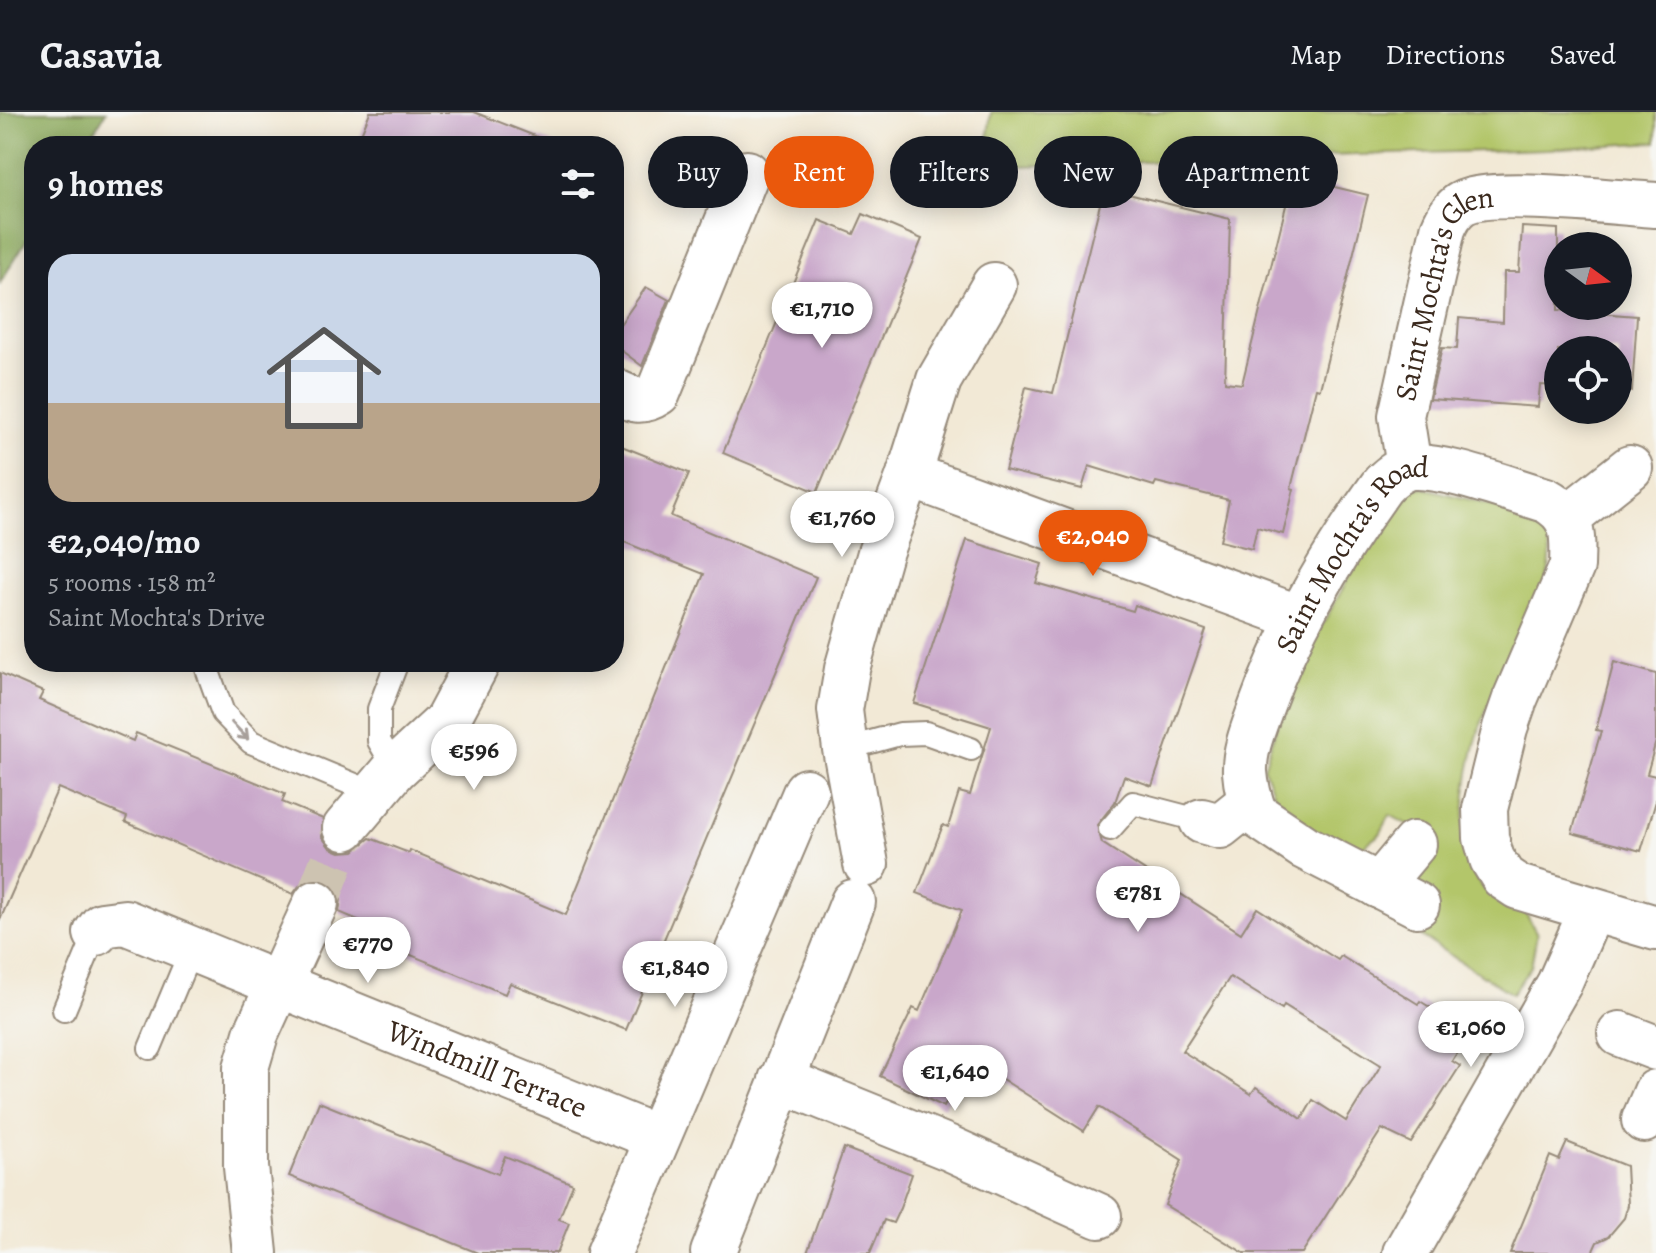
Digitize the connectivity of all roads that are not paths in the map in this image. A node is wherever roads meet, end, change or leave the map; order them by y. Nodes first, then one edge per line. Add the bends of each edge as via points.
1 (1656, 205) edge
2 (733, 208) edge
3 (994, 285) dead end
4 (624, 395) edge
5 (1409, 467) junction
6 (1630, 468) dead end
7 (909, 475) junction
8 (1568, 517) junction
9 (1300, 618) junction
10 (208, 672) edge
11 (393, 672) edge
12 (473, 672) edge
13 (845, 749) junction
14 (971, 749) dead end
15 (384, 781) junction
16 (806, 791) dead end
17 (1250, 802) junction
18 (1202, 821) joint
19 (345, 828) tunnel mouth
20 (1110, 829) dead end
21 (1414, 844) dead end
22 (316, 903) tunnel mouth
23 (1591, 911) junction
24 (1656, 928) edge
25 (96, 933) joint
26 (191, 950) junction
27 (278, 986) junction
28 (64, 1010) dead end
29 (150, 1048) dead end
30 (781, 1080) junction
31 (657, 1138) junction
32 (1099, 1216) dead end
33 (255, 1253) edge
34 (609, 1253) edge
35 (713, 1253) edge
36 (1405, 1253) edge

1 - 5 street, Saint Mochta's Glen via 1538,197 1476,198 1460,204 1443,229 1401,416
2 - 4 street via 658,393 647,400
3 - 7 street via 939,380
5 - 8 street, Saint Mochta's Road via 1440,470 1546,500
5 - 9 street, Saint Mochta's Road via 1381,487
6 - 8 street
7 - 9 street
7 - 13 street via 847,669 840,710
8 - 23 street via 1572,566 1505,728 1485,809 1486,838 1503,877
9 - 17 street, Saint Mochta's Road via 1274,671 1249,743 1245,771
10 -> 15 lane via 223,713 251,742
11 - 15 lane via 379,709
12 - 15 street via 446,722
13 - 14 lane via 900,734 926,733
13 - 30 street via 860,883
15 - 19 street
16 - 31 street
17 - 18 street via 1220,826
17 - 21 street via 1255,814 1304,847 1398,896
18 - 20 lane via 1133,803
22 - 27 street
23 - 24 street
23 - 36 street via 1559,984
25 - 26 street, Windmill Terrace via 102,925 125,922
25 - 28 lane
26 - 27 street, Windmill Terrace
26 - 29 lane
27 - 31 street, Windmill Terrace
27 - 33 street via 246,1068 246,1167
30 - 32 street
30 - 35 street
31 - 34 street

